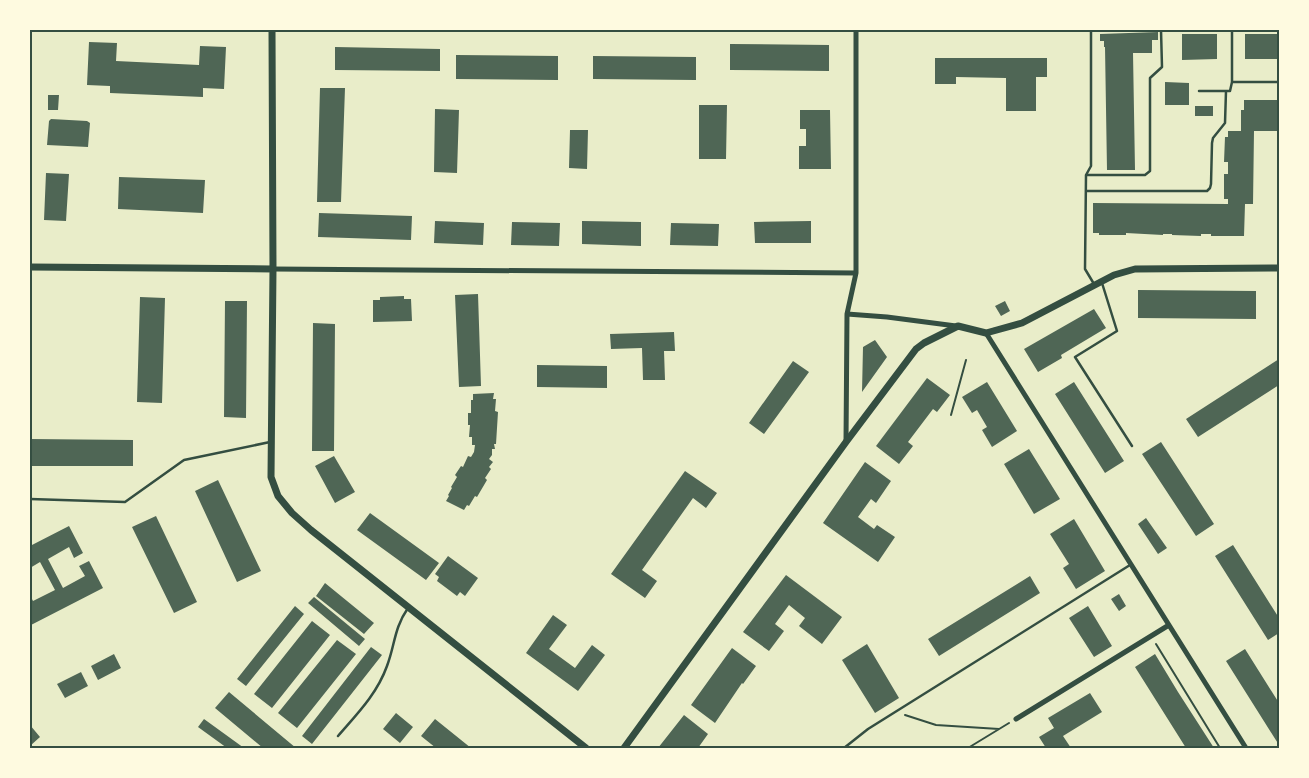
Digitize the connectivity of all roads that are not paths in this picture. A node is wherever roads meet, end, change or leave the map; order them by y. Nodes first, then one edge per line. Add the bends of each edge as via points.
1 (272, 30) edge
2 (856, 30) edge
3 (1091, 30) edge
4 (1161, 30) edge
5 (1232, 30) edge
6 (1232, 82) junction
7 (1279, 82) edge
8 (1198, 91) dead end
9 (1226, 92) junction
10 (1086, 175) junction
11 (1086, 191) junction
12 (30, 267) edge
13 (1279, 268) edge
14 (273, 269) junction
15 (856, 273) junction
16 (1102, 281) junction
17 (1094, 285) junction
18 (847, 314) junction
19 (958, 326) junction
20 (986, 333) junction
21 (272, 442) junction
22 (846, 442) junction
23 (1132, 446) dead end
24 (30, 499) edge
25 (1131, 564) junction
26 (408, 607) junction
27 (1169, 625) junction
28 (1016, 719) road end
29 (338, 736) dead end
30 (846, 747) edge
31 (586, 748) edge
32 (624, 748) edge
33 (850, 748) edge
34 (1246, 748) edge

1 - 14 street
2 - 15 street
3 - 10 lane via 1091,166
4 - 10 lane via 1162,67 1150,78 1150,171 1145,175
5 - 6 lane
6 - 7 lane
6 - 9 lane via 1232,90
8 - 9 lane
9 - 11 lane via 1225,123 1212,138 1211,184 1207,191
10 - 11 lane
11 - 17 lane via 1085,269
12 - 14 street
13 - 16 street via 1135,269
14 - 15 street
14 - 21 street
15 - 18 street
16 - 17 street
16 - 23 lane via 1117,331 1075,357
17 - 20 street via 1022,323
18 - 19 street
18 - 22 street
19 - 20 street
19 - 22 street via 916,349
20 - 25 street
21 - 24 lane via 184,460 125,502
21 - 26 street via 271,477 278,496 292,513
22 - 32 street
25 - 27 street
25 - 30 lane via 868,728
26 - 29 lane via 400,620 388,665 377,690
26 - 31 street
27 - 28 street
27 - 34 street
30 - 33 lane

